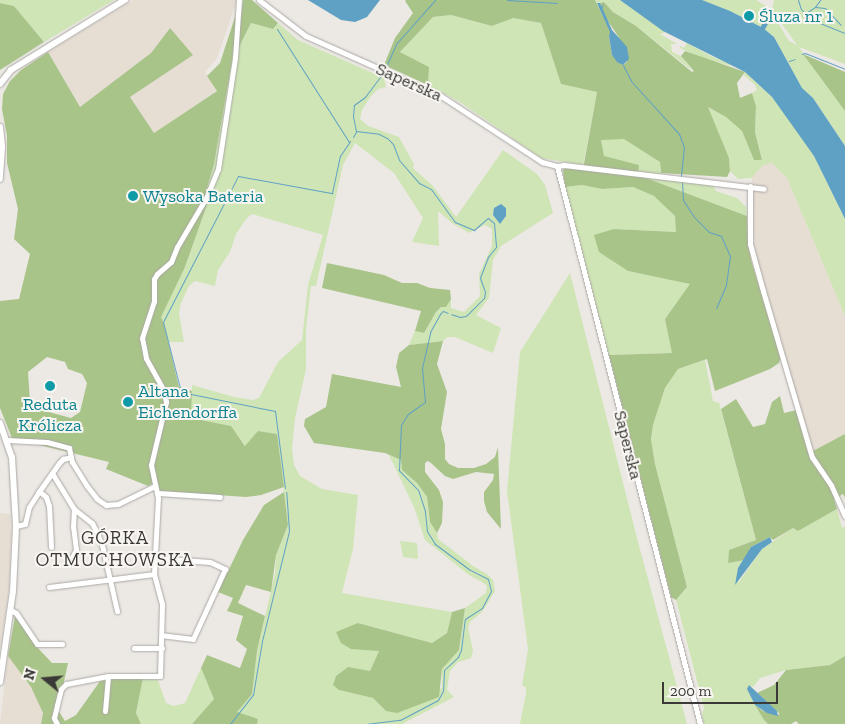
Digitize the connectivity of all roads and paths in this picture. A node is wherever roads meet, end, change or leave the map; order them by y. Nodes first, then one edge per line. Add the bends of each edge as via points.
1 (125, 0) edge
2 (240, 0) edge
3 (259, 0) edge
4 (17, 67) junction
5 (0, 84) edge
6 (0, 89) edge
7 (0, 127) edge
8 (557, 166) junction
9 (0, 179) edge
10 (750, 186) junction
11 (764, 189) dead end
12 (0, 423) edge
13 (7, 440) junction
14 (71, 457) junction
15 (52, 473) junction
16 (155, 486) junction
17 (39, 491) junction
18 (158, 493) junction
19 (220, 497) dead end
20 (74, 508) junction
21 (845, 516) edge
22 (16, 526) junction
23 (51, 547) dead end
24 (155, 558) junction
25 (67, 560) dead end
26 (154, 574) junction
27 (110, 578) junction
28 (50, 587) dead end
29 (11, 610) junction
30 (117, 611) dead end
31 (162, 635) junction
32 (62, 644) dead end
33 (134, 648) dead end
34 (162, 648) junction
35 (108, 676) junction
36 (0, 682) edge
37 (105, 711) dead end
38 (57, 724) edge
39 (700, 724) edge

1 - 4 main road
2 - 16 street via 231,82 214,181 171,262 154,279 154,301 142,338 146,358 163,389 166,402 151,465
3 - 8 street, Saperska via 306,36 441,96 538,160
4 - 5 main road via 6,74
4 - 6 main road
7 - 9 main road
8 - 10 street, Saperska
8 - 39 street, Saperska
10 - 11 street, Saperska
10 - 21 street via 750,244 758,276 812,457 831,485
12 - 13 main road
13 - 14 street via 65,446 70,449
13 - 22 main road
14 - 15 street via 63,459
14 - 16 street via 93,496 104,504 118,504
15 - 17 street
15 - 20 street
16 - 18 street
17 - 22 street via 29,507 25,524
17 - 23 street via 49,506
18 - 19 street
18 - 24 street
20 - 25 street via 76,550 74,556
20 - 27 street via 92,523 102,545
22 - 29 main road
24 - 26 street
24 - 31 street via 210,562 225,569 193,639
26 - 27 street
26 - 31 street via 162,604
27 - 28 street
27 - 30 street
29 - 32 street via 37,644
29 - 36 main road
31 - 34 street
33 - 34 street
34 - 35 street via 160,676
35 - 37 street
35 - 38 street via 66,684 61,689 54,718

